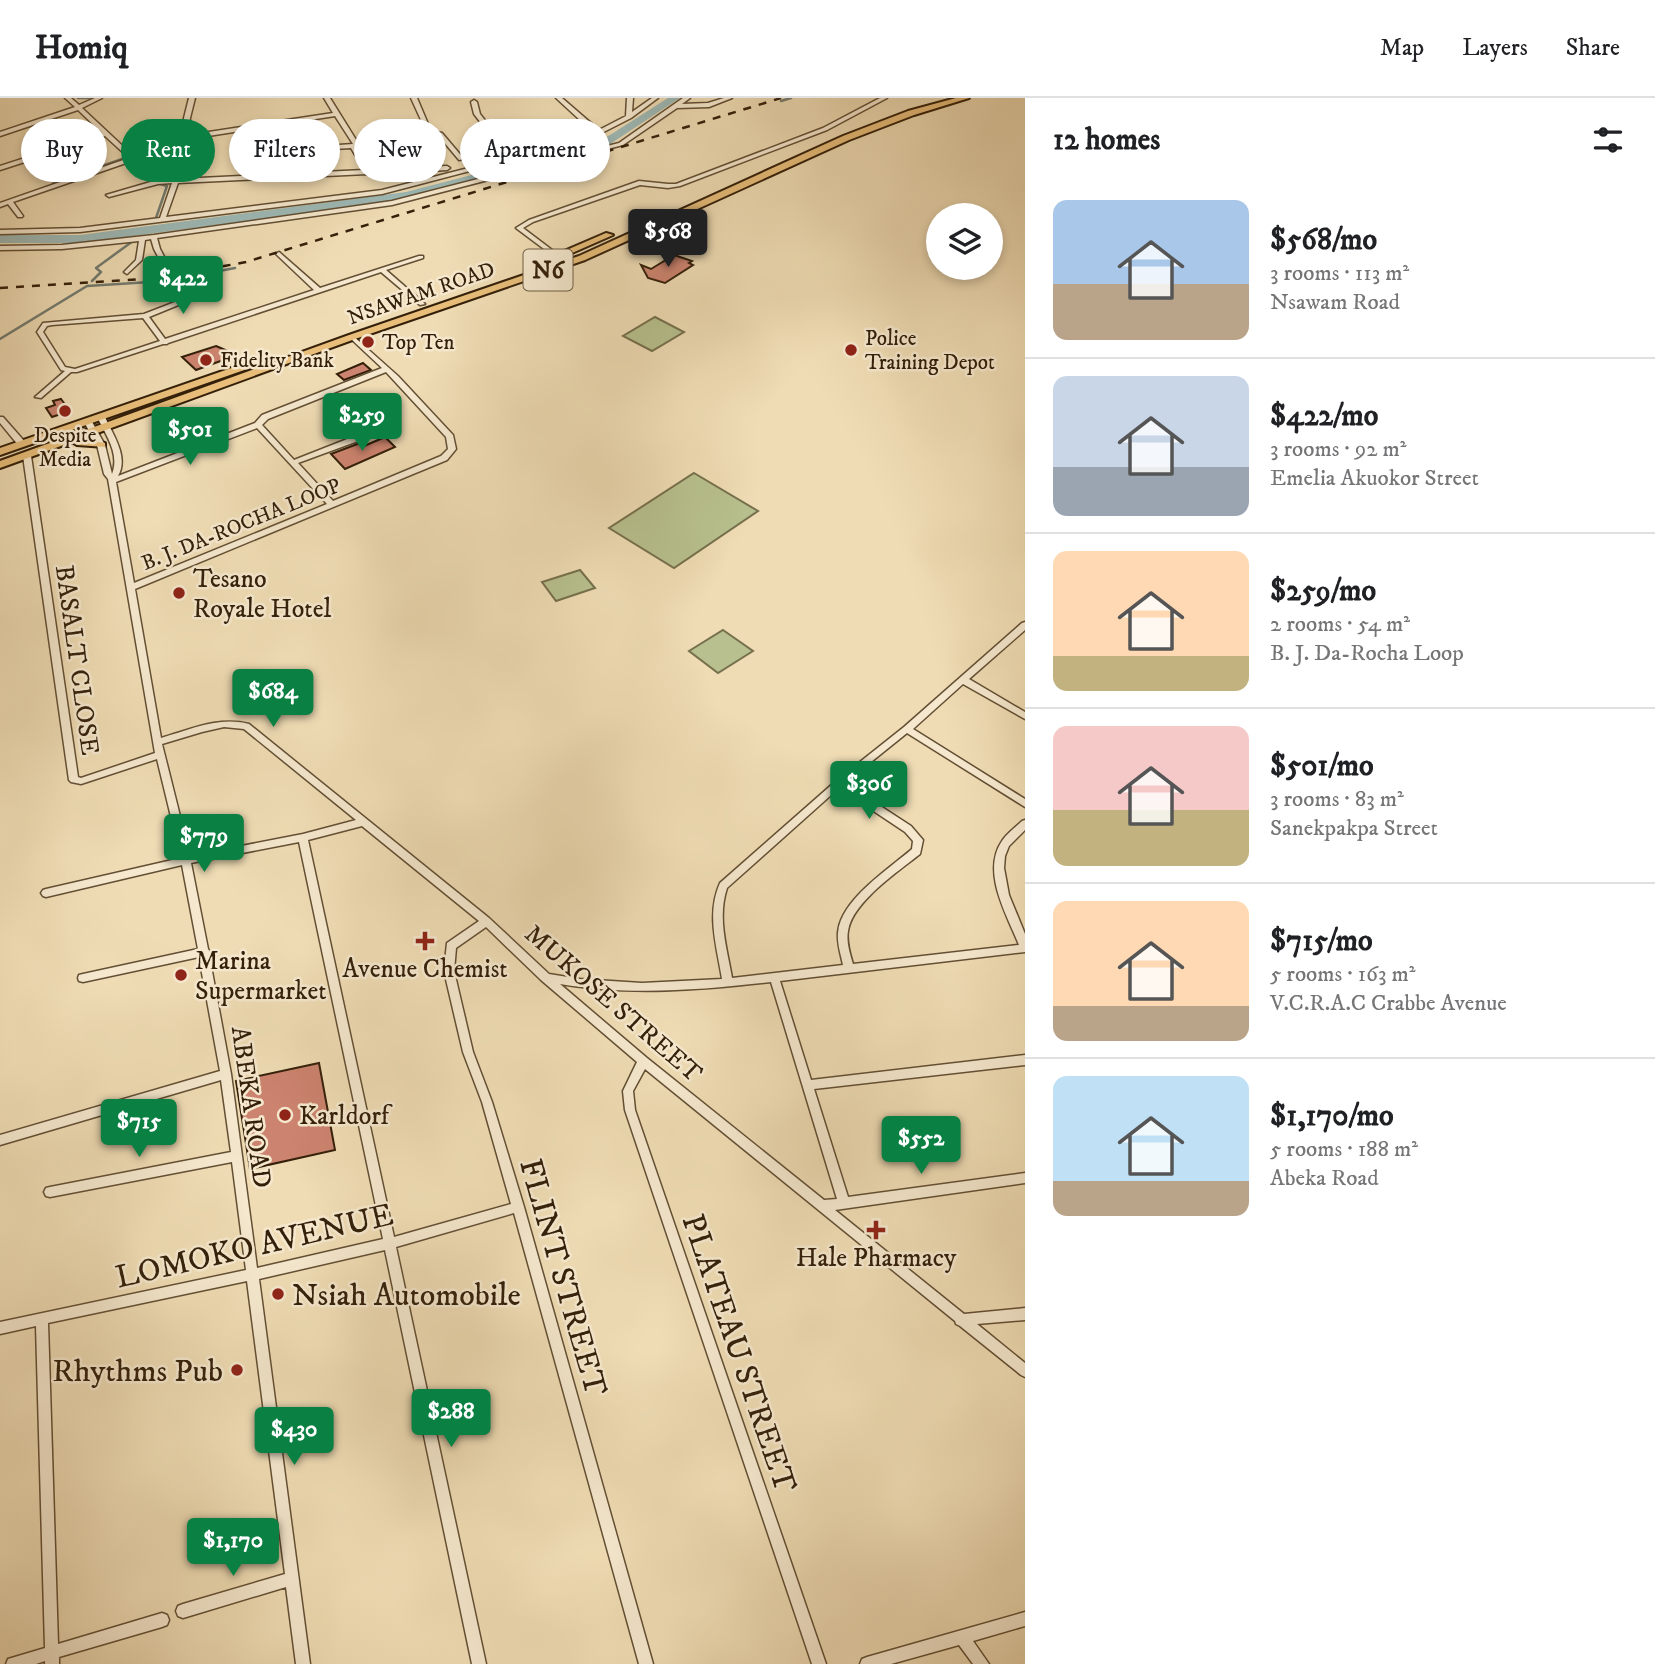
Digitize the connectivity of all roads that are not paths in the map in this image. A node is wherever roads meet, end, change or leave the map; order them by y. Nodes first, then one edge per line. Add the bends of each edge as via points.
1 (68, 98) edge
2 (99, 98) edge
3 (192, 98) edge
4 (327, 98) edge
5 (559, 98) edge
6 (630, 98) edge
7 (655, 98) edge
8 (687, 98) edge
9 (729, 98) edge
10 (884, 98) edge
11 (941, 98) edge
12 (965, 98) edge
13 (414, 99) edge
14 (474, 102) dead end
15 (675, 106) junction
16 (78, 108) junction
17 (335, 114) junction
18 (629, 117) junction
19 (89, 119) edge
20 (187, 119) edge
21 (304, 119) edge
22 (423, 119) edge
23 (481, 119) edge
24 (582, 119) edge
25 (610, 126) edge
26 (0, 134) edge
27 (107, 137) edge
28 (446, 141) edge
29 (354, 145) joint
30 (340, 146) edge
31 (121, 150) edge
32 (460, 158) edge
33 (21, 162) edge
34 (121, 162) edge
35 (0, 169) edge
36 (460, 171) edge
37 (354, 174) edge
38 (158, 182) joint
39 (175, 183) junction
40 (109, 195) dead end
41 (10, 201) junction
42 (0, 205) edge
43 (20, 216) dead end
44 (163, 218) junction
45 (0, 232) edge
46 (155, 237) junction
47 (142, 238) junction
48 (0, 248) edge
49 (279, 254) dead end
50 (421, 257) dead end
51 (558, 257) junction
52 (382, 270) junction
53 (127, 272) dead end
54 (212, 290) dead end
55 (319, 291) junction
56 (197, 296) junction
57 (422, 304) junction
58 (145, 316) junction
59 (352, 337) junction
60 (165, 343) junction
61 (387, 369) junction
62 (72, 371) junction
63 (39, 397) dead end
64 (101, 417) junction
65 (0, 419) edge
66 (88, 422) junction
67 (123, 422) junction
68 (258, 425) junction
69 (107, 428) junction
70 (95, 432) junction
71 (363, 436) dead end
72 (113, 439) junction
73 (22, 444) junction
74 (61, 444) junction
75 (101, 444) junction
76 (0, 452) edge
77 (27, 456) junction
78 (292, 463) junction
79 (0, 465) edge
80 (112, 480) junction
81 (332, 505) junction
82 (132, 587) junction
83 (1022, 631) edge
84 (963, 680) junction
85 (1025, 716) edge
86 (907, 729) junction
87 (157, 742) junction
88 (160, 755) junction
89 (839, 783) junction
90 (1025, 804) edge
91 (362, 822) junction
92 (1025, 824) edge
93 (303, 838) junction
94 (186, 860) junction
95 (46, 893) dead end
96 (486, 921) junction
97 (1025, 947) edge
98 (205, 952) junction
99 (849, 969) junction
100 (545, 977) junction
101 (774, 977) junction
102 (83, 978) dead end
103 (728, 983) junction
104 (1025, 1060) edge
105 (643, 1061) junction
106 (226, 1074) junction
107 (809, 1085) junction
108 (0, 1140) edge
109 (235, 1156) junction
110 (1025, 1178) edge
111 (50, 1192) dead end
112 (844, 1202) junction
113 (822, 1206) junction
114 (518, 1208) junction
115 (390, 1242) junction
116 (253, 1274) junction
117 (1025, 1314) edge
118 (42, 1318) junction
119 (960, 1320) junction
120 (0, 1328) edge
121 (1025, 1371) edge
122 (292, 1579) junction
123 (183, 1611) dead end
124 (1025, 1619) edge
125 (162, 1620) dead end
126 (963, 1639) junction
127 (52, 1658) edge
128 (13, 1664) edge
129 (303, 1664) edge
130 (480, 1664) edge
131 (646, 1664) edge
132 (818, 1664) edge
133 (867, 1664) edge
134 (982, 1664) edge

1 - 2 street
1 - 16 street
2 - 16 street
3 - 20 street
4 - 17 street
5 - 24 street
6 - 18 street
7 - 18 street
8 - 15 street
9 - 15 street via 709,105
10 - 51 street via 825,129 678,185 639,183 519,228
11 - 51 highway, NSAWAM ROAD / N6 via 835,133
12 - 59 highway, NSAWAM ROAD / N6 via 845,138 582,258
13 - 22 street
14 - 23 street
15 - 46 street via 621,144 520,171 392,203
16 - 19 street
16 - 26 street
17 - 21 street
17 - 29 street
18 - 25 street
27 - 31 street
28 - 32 street
29 - 30 street
33 - 35 street
34 - 41 street
36 - 44 street via 382,192
37 - 39 street
38 - 39 street
38 - 40 street
39 - 44 street
41 - 42 street
41 - 43 street
44 - 45 street via 80,230
46 - 47 street
46 - 56 street via 166,267 183,275
47 - 48 street
47 - 53 street via 139,260
49 - 55 street
50 - 52 street
51 - 57 highway, NSAWAM ROAD / N6
52 - 55 street
52 - 57 street
54 - 56 street
55 - 60 street
56 - 58 street
57 - 64 highway, NSAWAM ROAD / N6
58 - 60 street
58 - 62 street via 45,324 40,332 46,345 63,369
59 - 61 street, B. J. DA-ROCHA LOOP
59 - 67 highway, NSAWAM ROAD / N6
60 - 62 street
61 - 68 street via 265,417
61 - 81 street, B. J. DA-ROCHA LOOP via 450,437 452,449 427,467
62 - 63 street
64 - 66 highway, NSAWAM ROAD / N6
64 - 69 street, ABEKA ROAD
65 - 73 street
66 - 70 street, ABEKA ROAD
66 - 73 highway, NSAWAM ROAD / N6
67 - 69 highway, NSAWAM ROAD / N6
67 - 72 highway via 115,428
68 - 78 street
68 - 80 street
69 - 70 highway, NSAWAM ROAD / N6
69 - 72 street, ABEKA ROAD
70 - 74 highway, NSAWAM ROAD / N6
70 - 75 street, ABEKA ROAD
71 - 78 street
72 - 80 street, ABEKA ROAD via 119,464
73 - 76 highway, NSAWAM ROAD / N6
74 - 75 highway
74 - 77 highway, NSAWAM ROAD / N6
75 - 80 street, ABEKA ROAD
77 - 79 highway, NSAWAM ROAD / N6
77 - 88 street, BASALT CLOSE via 74,780
78 - 81 street
80 - 82 street, ABEKA ROAD
81 - 82 street, B. J. DA-ROCHA LOOP
82 - 87 street, ABEKA ROAD
83 - 84 street
84 - 85 street
84 - 86 street
86 - 89 street
86 - 90 street
87 - 88 street, ABEKA ROAD
87 - 91 street, MUKOSE STREET via 222,724 246,726
88 - 94 street, ABEKA ROAD
89 - 99 street via 918,840 916,851 849,915 843,927
89 - 103 street via 723,886 718,913
91 - 93 street
91 - 96 street, MUKOSE STREET
92 - 97 street via 1005,844 1000,859 1003,887
93 - 94 street
93 - 115 street
94 - 95 street
94 - 98 street, ABEKA ROAD
96 - 100 street, MUKOSE STREET
96 - 114 street, FLINT STREET via 451,946 449,971 467,1052
97 - 99 street
98 - 102 street
98 - 106 street, ABEKA ROAD
99 - 101 street
100 - 103 street via 610,987
100 - 105 street, MUKOSE STREET
101 - 103 street
101 - 107 street
104 - 107 street
105 - 113 street, MUKOSE STREET
105 - 132 street, PLATEAU STREET via 628,1091 630,1110
106 - 108 street
106 - 109 street, ABEKA ROAD
107 - 112 street
109 - 111 street
109 - 116 street, ABEKA ROAD
110 - 112 street
112 - 113 street
113 - 119 street, MUKOSE STREET
114 - 115 street, LOMOKO AVENUE
114 - 131 street, FLINT STREET
115 - 116 street, LOMOKO AVENUE
115 - 130 street
116 - 118 street, LOMOKO AVENUE
116 - 122 street, ABEKA ROAD
117 - 119 street
118 - 120 street, LOMOKO AVENUE
118 - 127 street
119 - 121 street, MUKOSE STREET
122 - 123 street
122 - 129 street, ABEKA ROAD
124 - 126 street
125 - 127 street
126 - 133 street
126 - 134 street
127 - 128 street

